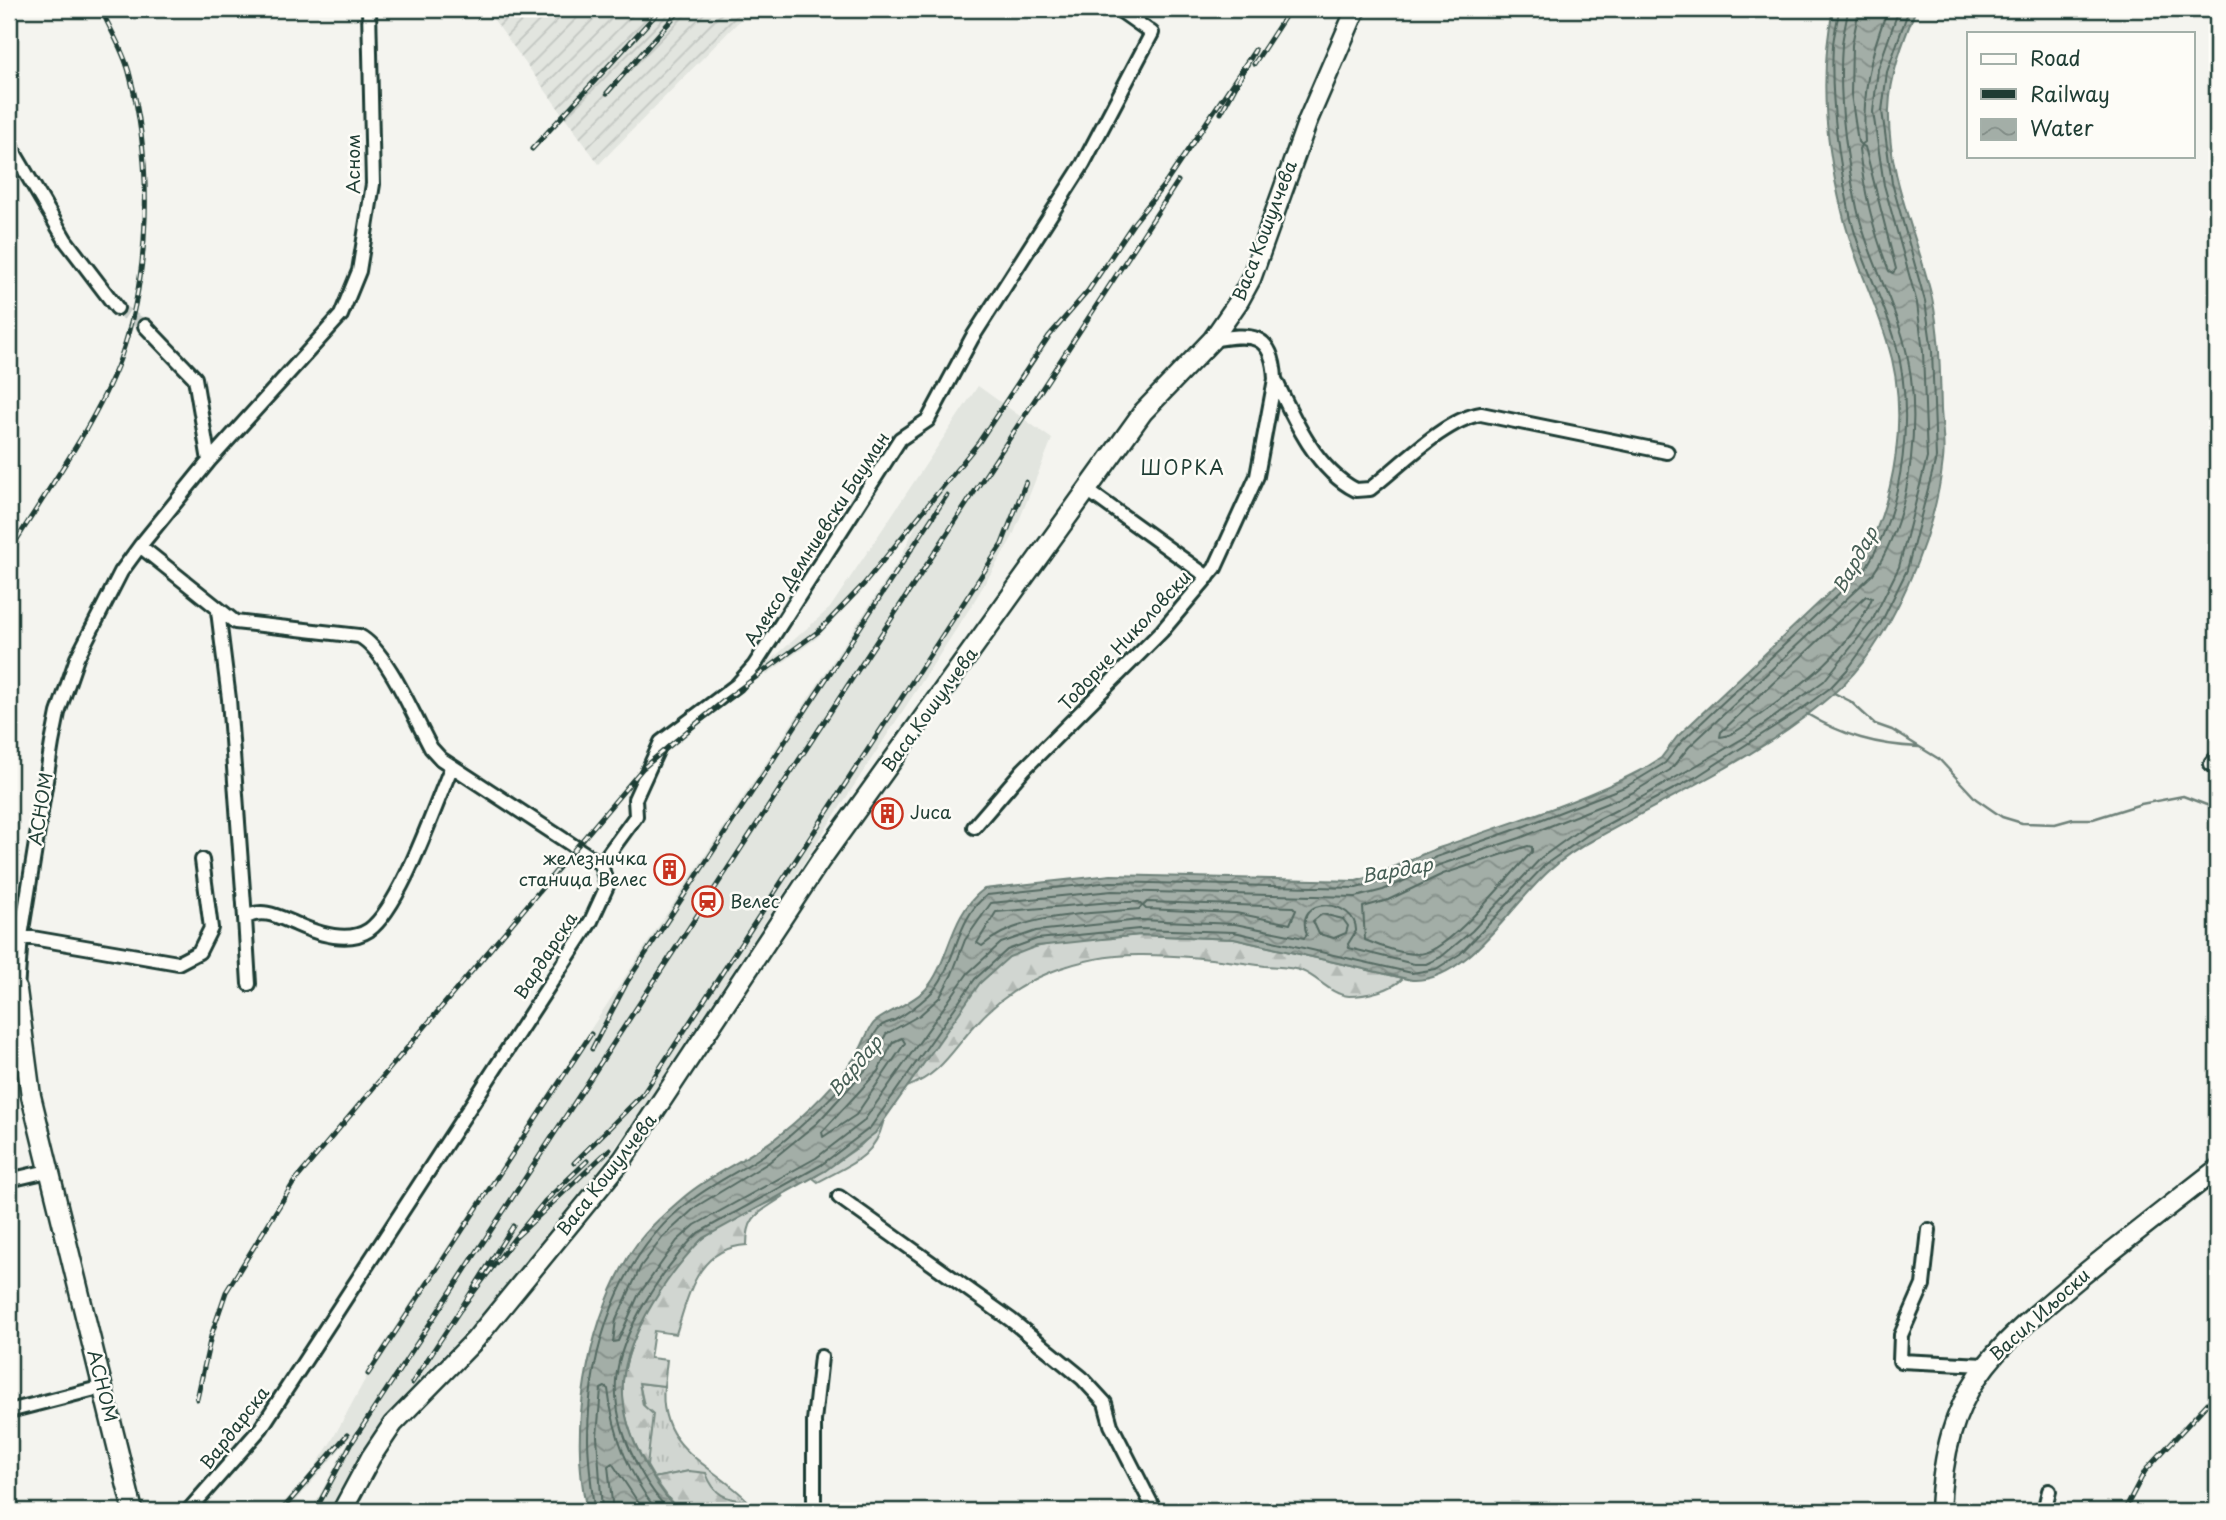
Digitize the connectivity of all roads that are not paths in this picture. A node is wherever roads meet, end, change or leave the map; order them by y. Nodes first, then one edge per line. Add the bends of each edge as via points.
1 (369, 9) edge
2 (1118, 9) edge
3 (1356, 9) edge
4 (9, 145) edge
5 (117, 308) tunnel mouth
6 (341, 315) joint
7 (145, 326) tunnel mouth
8 (1212, 340) junction
9 (1275, 379) junction
10 (1667, 452) dead end
11 (209, 461) junction
12 (1087, 490) junction
13 (139, 546) junction
14 (1208, 577) junction
15 (218, 611) junction
16 (452, 766) junction
17 (974, 827) dead end
18 (202, 860) dead end
19 (601, 864) junction
20 (245, 918) junction
21 (20, 936) junction
22 (249, 984) dead end
23 (13, 992) edge
24 (9, 1028) edge
25 (25, 1060) junction
26 (2217, 1168) edge
27 (48, 1171) junction
28 (9, 1180) edge
29 (839, 1197) dead end
30 (1929, 1230) dead end
31 (821, 1357) dead end
32 (1985, 1365) junction
33 (103, 1387) junction
34 (9, 1411) edge
35 (2049, 1491) dead end
36 (133, 1511) edge
37 (188, 1511) edge
38 (341, 1511) edge
39 (814, 1511) edge
40 (1155, 1511) edge
41 (1940, 1511) edge
42 (1946, 1511) edge
43 (1986, 1511) edge
44 (2044, 1511) edge

1 - 6 street, Асном via 373,184 359,271
2 - 19 street, Алексо Демниевски Бауман via 1152,33 1083,164 972,338 928,420 900,439 754,666 737,685 661,742 635,799 636,816
3 - 8 main road, Васа Кошулчева via 1307,120 1251,279 1230,319
4 - 5 street via 66,242
6 - 11 street, АСНОМ
7 - 11 street via 195,378
8 - 9 street, Тодорче Николовски via 1245,334 1256,337 1269,350
8 - 12 main road, Васа Кошулчева via 1143,412
9 - 10 street via 1318,456 1356,490 1370,489 1438,436 1480,414
9 - 14 street, Тодорче Николовски via 1257,476
11 - 13 street, АСНОМ
12 - 14 street
12 - 38 main road, Васа Кошулчева via 820,861 623,1159 475,1340 393,1424
13 - 15 street
13 - 21 street, АСНОМ via 93,623 58,713
14 - 17 street, Тодорче Николовски
15 - 16 street via 249,626 359,636 371,642 431,748
15 - 20 street
16 - 19 street
16 - 20 street via 411,863 390,904 370,929 323,936 261,912
18 - 21 street via 211,928 199,952 178,963
19 - 37 street, Вардарска via 607,886 591,921 261,1428
20 - 22 street
21 - 23 street, АСНОМ
23 - 25 main road, АСНОМ
24 - 25 main road
25 - 27 main road, АСНОМ
26 - 32 main road, Васил Иљоски via 2044,1307
27 - 28 street
27 - 33 main road, АСНОМ
29 - 40 street via 1011,1320 1082,1378 1105,1403 1111,1425
30 - 32 street via 1923,1285 1902,1335 1900,1362
31 - 39 street via 814,1421
32 - 41 main road, Васил Иљоски via 1951,1431
33 - 34 street
33 - 36 main road, АСНОМ
35 - 44 street
42 - 43 street

